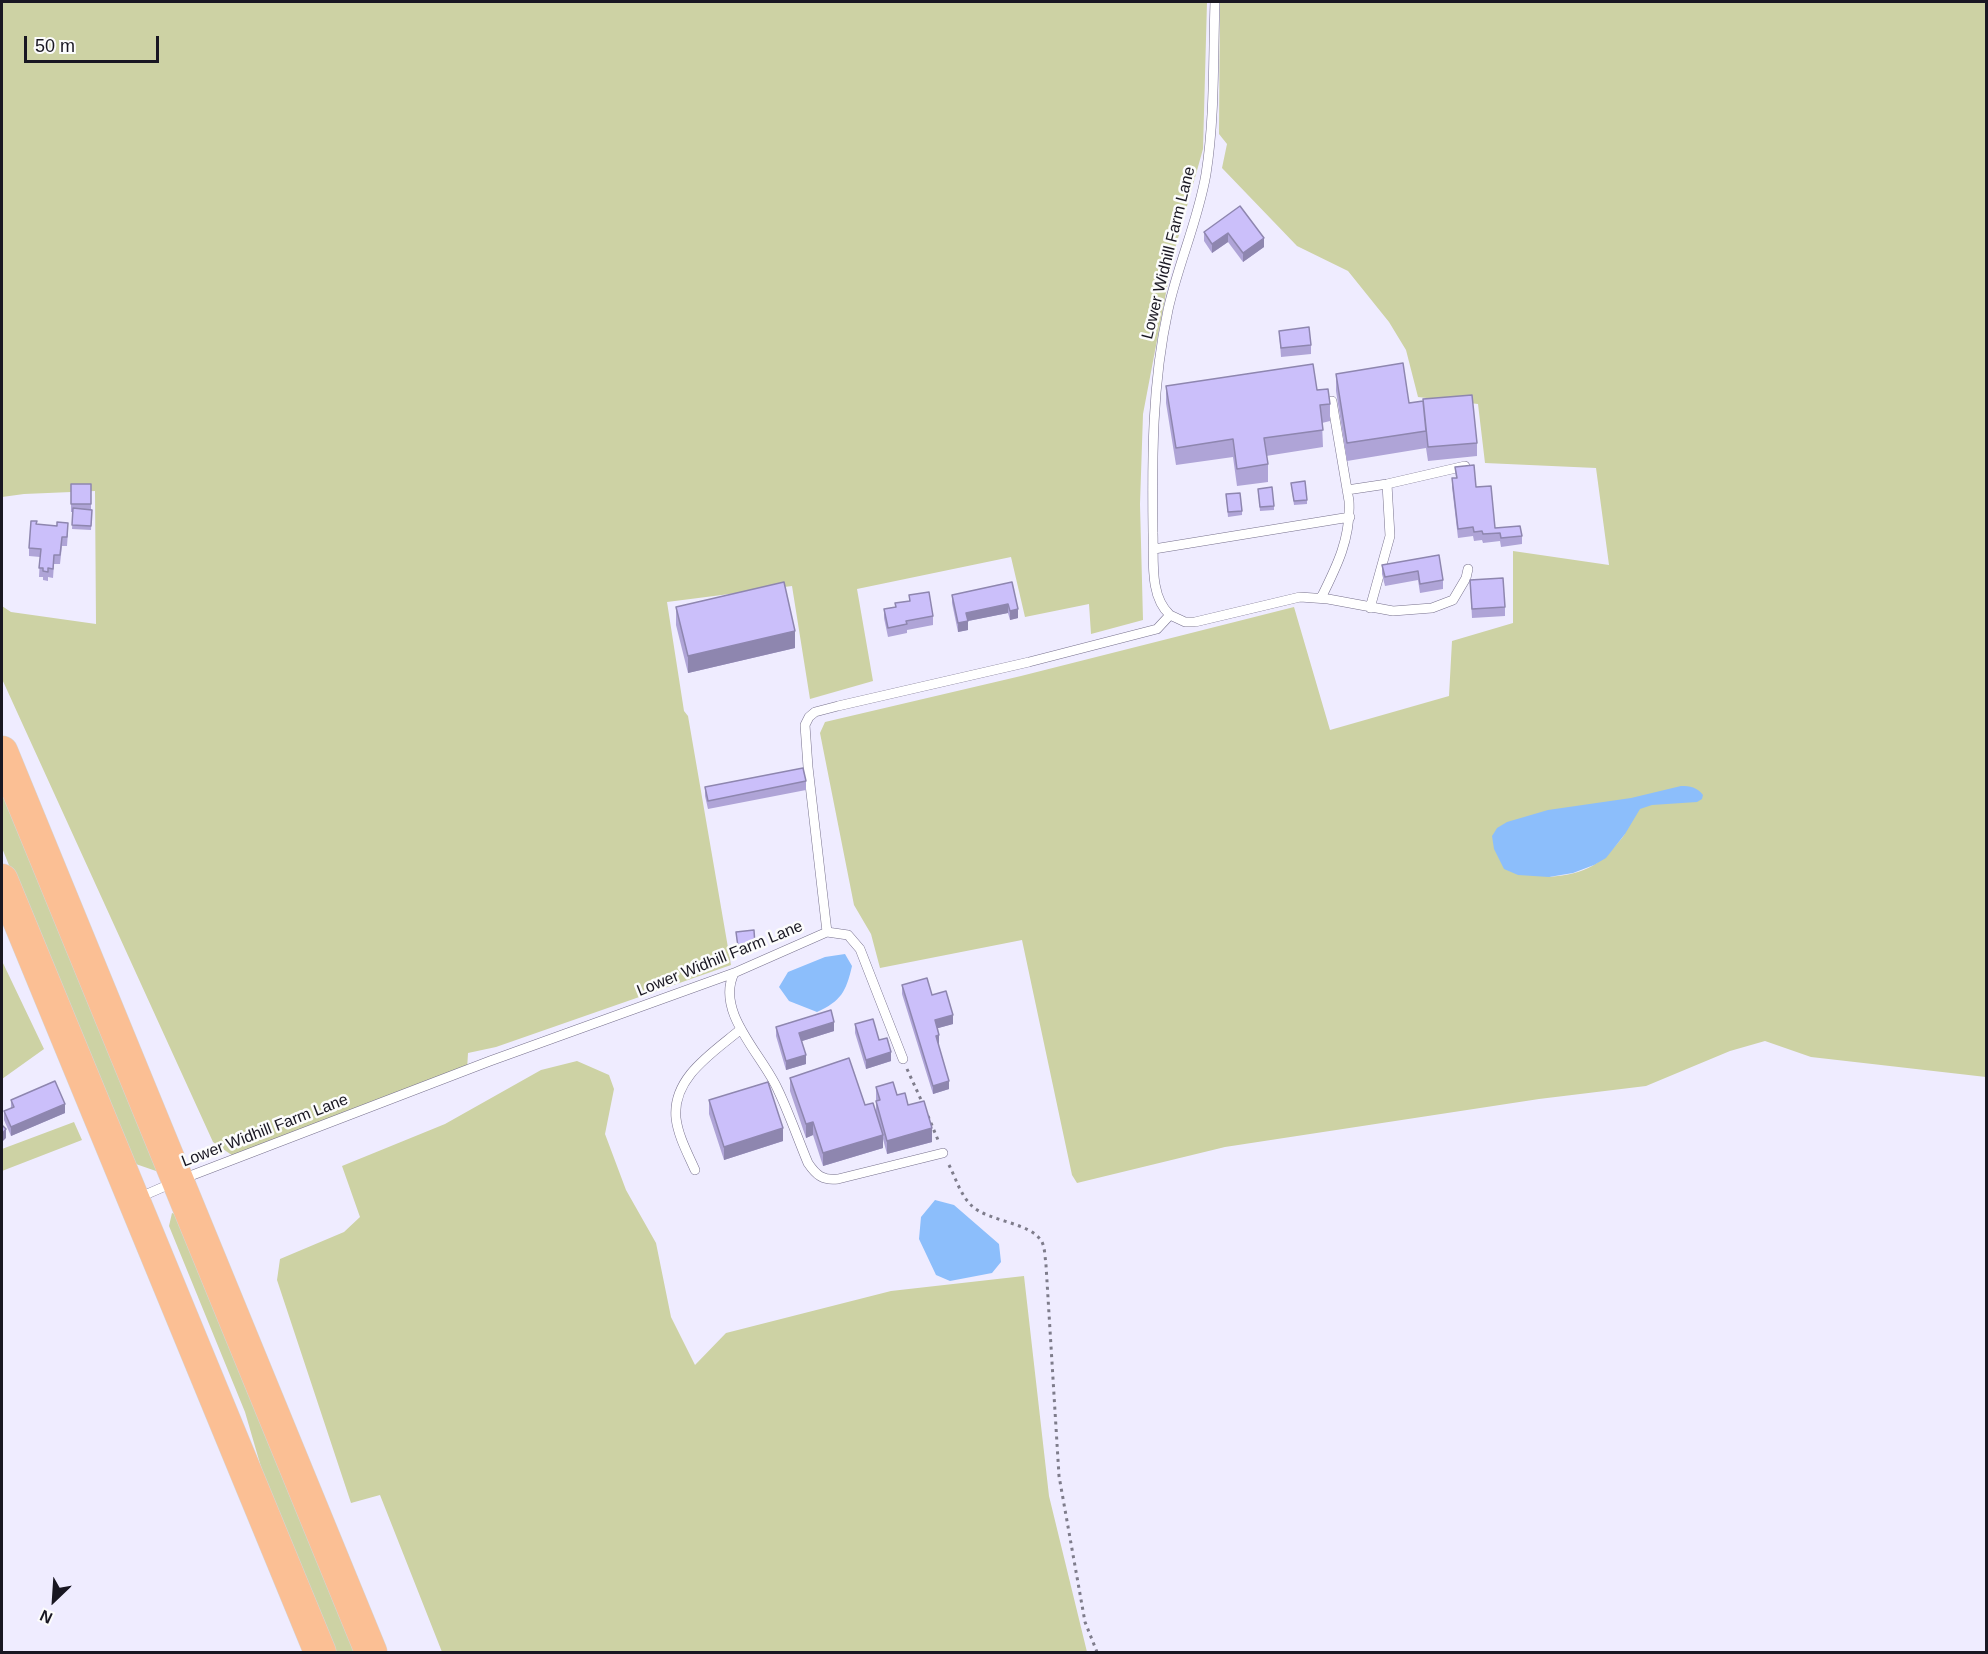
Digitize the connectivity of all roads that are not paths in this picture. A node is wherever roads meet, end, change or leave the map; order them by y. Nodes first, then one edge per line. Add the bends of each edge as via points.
1 (1215, 2) edge
2 (1332, 401) edge
3 (1465, 466) edge
4 (1387, 484) junction
5 (1347, 490) junction
6 (1350, 517) junction
7 (1154, 549) junction
8 (1468, 569) dead end
9 (1321, 598) junction
10 (1370, 608) junction
11 (1170, 615) junction
12 (2, 752) edge
13 (2, 880) edge
14 (826, 932) junction
15 (734, 973) junction
16 (741, 1029) junction
17 (903, 1059) road end
18 (944, 1153) road end
19 (695, 1170) dead end
20 (177, 1181) junction
21 (134, 1200) junction
22 (320, 1653) edge
23 (371, 1653) edge

1 - 7 lane, Lower Widhill Farm Lane via 1211,140 1206,175 1177,271 1161,347 1153,428
2 - 5 lane
3 - 4 lane
4 - 5 lane
4 - 10 lane via 1390,536
5 - 6 lane
6 - 7 lane
6 - 9 lane via 1342,551
7 - 11 lane, Lower Widhill Farm Lane via 1155,584 1160,602
8 - 10 lane via 1457,595 1445,604 1412,611
9 - 10 lane
9 - 11 lane via 1300,597 1195,622
11 - 14 lane, Lower Widhill Farm Lane via 1157,629 838,706 809,717 805,725 808,767
12 - 20 highway
13 - 21 highway
14 - 15 lane, Lower Widhill Farm Lane
14 - 17 lane via 848,935 860,949
15 - 16 lane via 728,995
15 - 20 lane, Lower Widhill Farm Lane
16 - 18 lane via 778,1088 815,1174 838,1179
16 - 19 lane via 695,1069 679,1092 676,1119
20 - 21 lane, Lower Widhill Farm Lane
20 - 23 highway
21 - 22 highway

